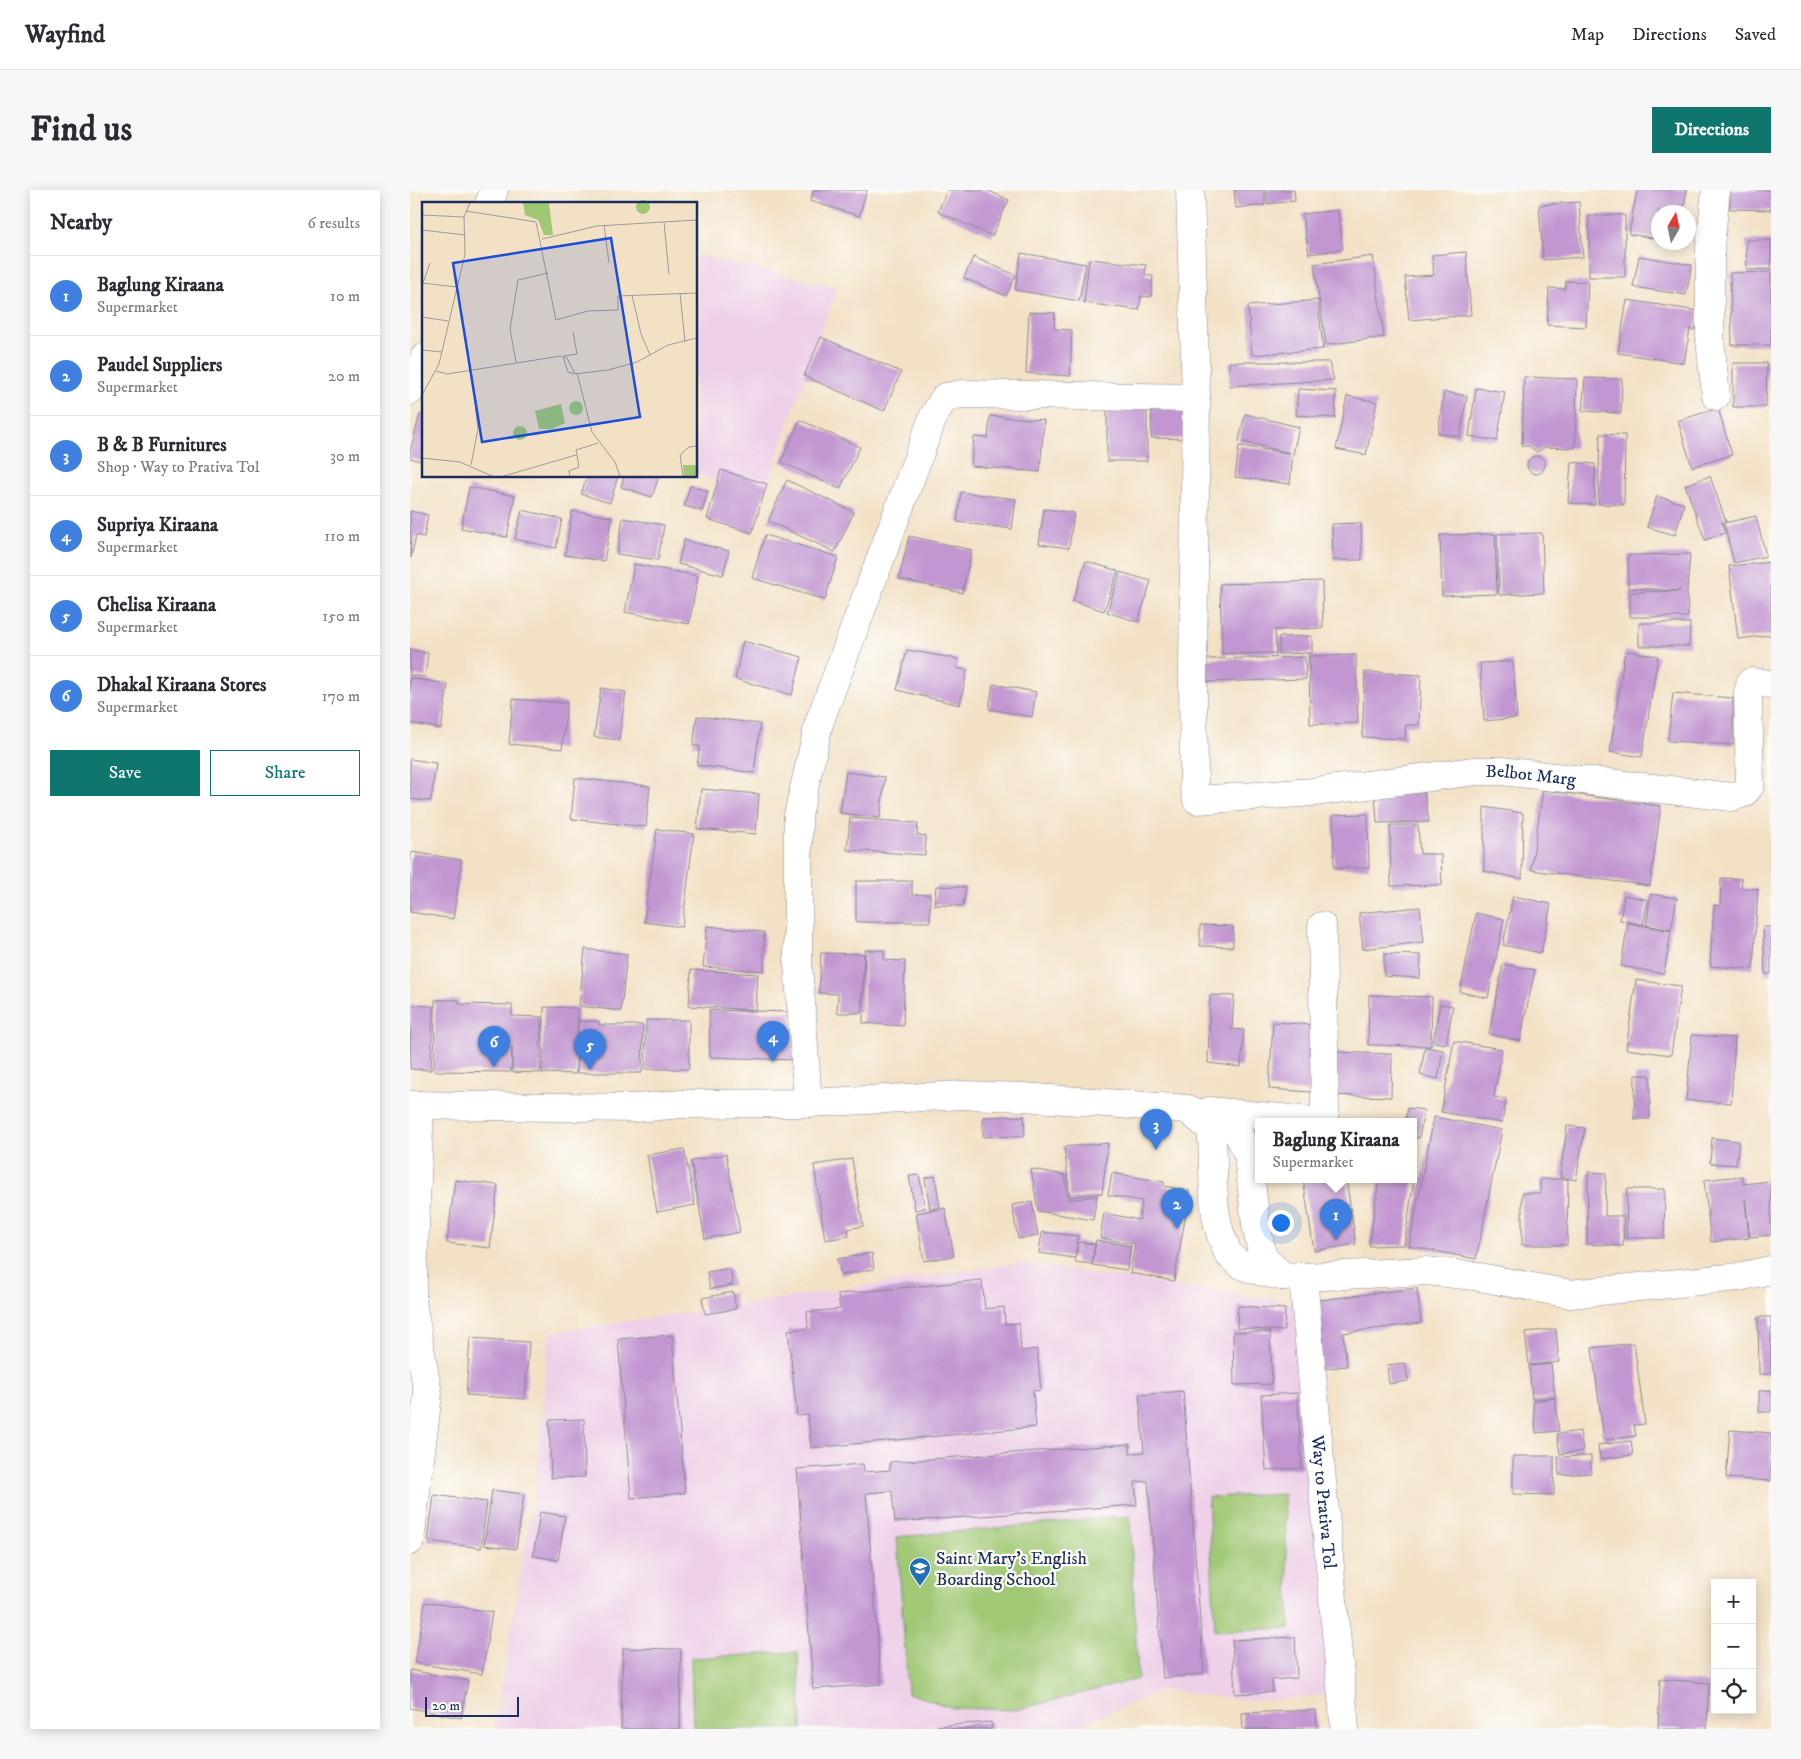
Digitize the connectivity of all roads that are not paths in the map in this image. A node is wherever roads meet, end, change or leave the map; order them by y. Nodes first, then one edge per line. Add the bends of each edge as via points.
1 (494, 190) edge
2 (1190, 190) edge
3 (1716, 190) edge
4 (490, 202) edge
5 (422, 363) edge
6 (410, 391) edge
7 (1716, 396) dead end
8 (1196, 398) junction
9 (1771, 684) edge
10 (1322, 926) dead end
11 (808, 1103) junction
12 (415, 1105) edge
13 (1188, 1110) junction
14 (1278, 1118) edge
15 (1322, 1118) edge
16 (1771, 1270) edge
17 (1293, 1276) junction
18 (410, 1541) edge
19 (1344, 1729) edge

1 - 4 street
2 - 8 street
3 - 7 street via 1710,247 1710,340
5 - 6 street
8 - 9 street, Belbot Marg via 1193,672 1194,787 1197,800 1314,792 1475,771 1501,771 1732,797 1744,793 1750,786 1748,693 1752,682
8 - 11 street via 962,394 945,397 934,415 819,723 798,816 798,962
10 - 15 street via 1325,1112
11 - 12 street via 682,1104 636,1108
11 - 13 street via 1023,1096
12 - 18 street via 412,1302 428,1394
13 - 14 street
13 - 17 street via 1237,1132 1248,1155 1263,1258
13 - 17 street via 1211,1129 1214,1210 1220,1235 1230,1256 1247,1268
16 - 17 street via 1738,1277 1570,1294 1474,1276 1427,1271
17 - 19 street, Way to Prativa Tol

